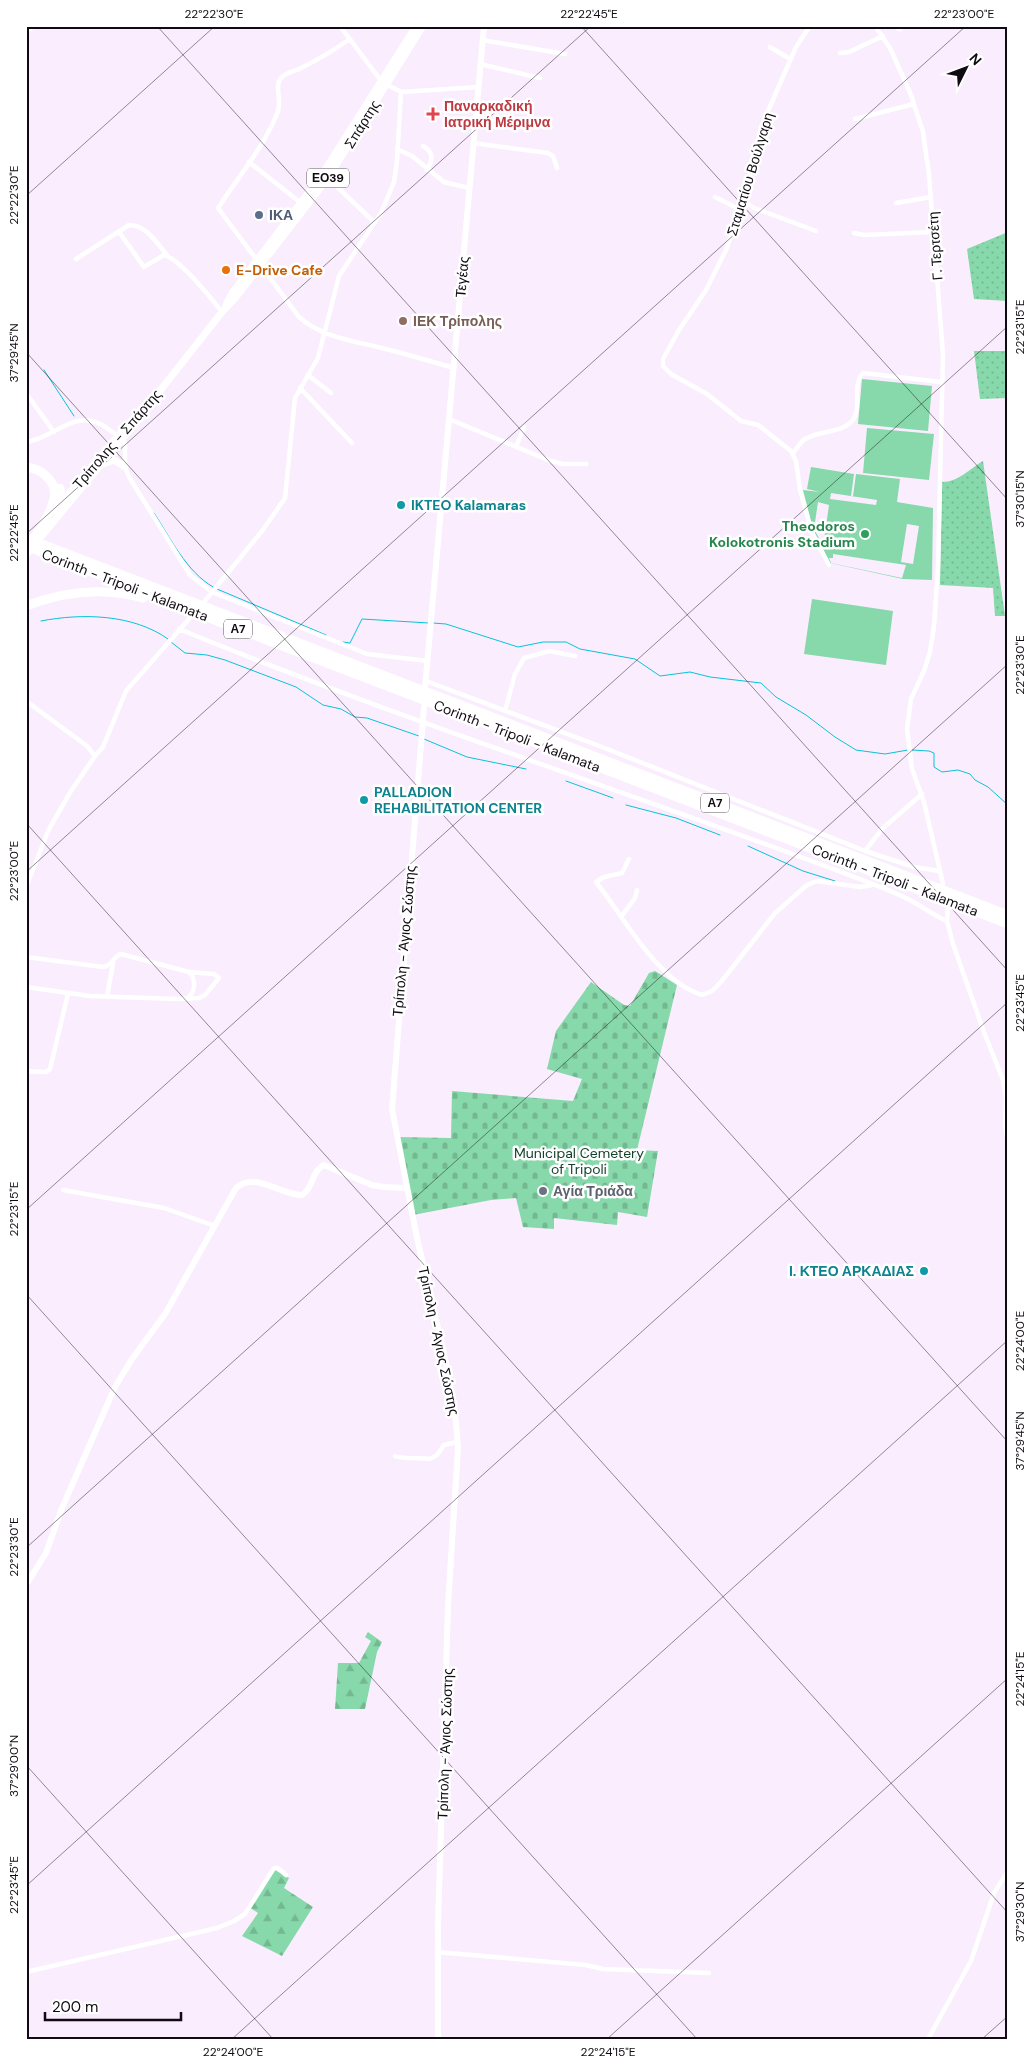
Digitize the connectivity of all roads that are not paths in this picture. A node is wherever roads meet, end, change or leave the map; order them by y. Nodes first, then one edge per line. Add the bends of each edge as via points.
1 (35, 26) edge
2 (340, 26) edge
3 (416, 26) edge
4 (423, 26) edge
5 (484, 26) edge
6 (810, 26) edge
7 (875, 26) edge
8 (905, 26) edge
9 (896, 27) edge
10 (26, 31) edge
11 (883, 36) junction
12 (350, 39) junction
13 (482, 40) junction
14 (770, 47) dead end
15 (840, 53) dead end
16 (565, 54) dead end
17 (790, 59) junction
18 (480, 64) junction
19 (540, 78) dead end
20 (384, 83) junction
21 (478, 87) junction
22 (400, 92) junction
23 (914, 104) junction
24 (855, 119) dead end
25 (473, 143) junction
26 (423, 146) dead end
27 (397, 149) junction
28 (249, 162) junction
29 (557, 168) dead end
30 (427, 170) junction
31 (328, 178) junction
32 (470, 188) junction
33 (715, 197) dead end
34 (931, 197) junction
35 (744, 201) junction
36 (896, 202) dead end
37 (301, 203) junction
38 (741, 210) junction
39 (375, 223) junction
40 (816, 231) dead end
41 (119, 232) junction
42 (933, 232) junction
43 (854, 233) dead end
44 (167, 255) junction
45 (76, 259) dead end
46 (259, 263) junction
47 (222, 312) junction
48 (324, 332) junction
49 (454, 368) junction
50 (308, 375) junction
51 (941, 382) junction
52 (163, 385) joint
53 (300, 388) junction
54 (26, 393) edge
55 (331, 393) dead end
56 (450, 419) junction
57 (524, 427) dead end
58 (54, 432) junction
59 (120, 438) junction
60 (26, 442) edge
61 (352, 443) dead end
62 (516, 447) junction
63 (793, 454) junction
64 (26, 462) edge
65 (586, 464) dead end
66 (26, 467) edge
67 (99, 467) junction
68 (125, 467) junction
69 (61, 503) junction
70 (58, 515) junction
71 (44, 523) junction
72 (27, 541) edge
73 (42, 548) junction
74 (26, 555) edge
75 (829, 565) dead end
76 (213, 592) junction
77 (204, 602) dead end
78 (170, 603) junction
79 (26, 606) edge
80 (189, 619) dead end
81 (179, 629) junction
82 (575, 656) dead end
83 (428, 661) junction
84 (425, 685) joint
85 (26, 701) edge
86 (424, 707) dead end
87 (505, 711) junction
88 (422, 722) junction
89 (95, 756) junction
90 (922, 794) junction
91 (865, 851) junction
92 (629, 859) dead end
93 (939, 871) junction
94 (873, 884) junction
95 (943, 884) dead end
96 (26, 887) edge
97 (636, 890) dead end
98 (948, 908) dead end
99 (1008, 915) edge
100 (621, 917) junction
101 (947, 921) junction
102 (1008, 924) edge
103 (26, 957) edge
104 (113, 962) junction
105 (189, 972) junction
106 (26, 988) edge
107 (68, 994) junction
108 (107, 997) junction
109 (188, 998) junction
110 (26, 1071) edge
111 (1008, 1143) edge
112 (406, 1188) junction
113 (64, 1190) dead end
114 (215, 1226) junction
115 (457, 1442) junction
116 (395, 1456) dead end
117 (26, 1585) edge
118 (1008, 1871) edge
119 (286, 1875) dead end
120 (437, 1952) junction
121 (26, 1972) edge
122 (709, 1973) dead end
123 (438, 2039) edge
124 (928, 2039) edge

1 - 10 street
2 - 12 street
3 - 20 main road, Σπάρτης / ΕΟ39
4 - 20 main road, Σπάρτης / ΕΟ39
5 - 13 main road, Τεγέας
6 - 17 street, Σταματίου Βούλγαρη
7 - 11 street, Γ. Τερτσέτη
8 - 9 street
11 - 15 street
11 - 23 street, Γ. Τερτσέτη
12 - 20 street
12 - 28 street via 279,80 280,99 276,116
13 - 16 street
13 - 18 main road, Τεγέας
14 - 17 street
17 - 35 street, Σταματίου Βούλγαρη via 761,127
18 - 19 street
18 - 21 main road, Τεγέας
20 - 22 street
20 - 31 main road, Σπάρτης / ΕΟ39
20 - 37 main road, Σπάρτης / ΕΟ39
21 - 22 street
21 - 25 main road, Τεγέας
22 - 27 street
23 - 24 street
23 - 34 street, Γ. Τερτσέτη via 926,146
25 - 29 street via 548,153 553,156
25 - 32 main road, Τεγέας
26 - 30 street via 432,155
27 - 30 street via 405,151
27 - 39 street via 391,191
28 - 37 street
28 - 46 street via 218,208
30 - 32 street via 444,182
31 - 39 street
31 - 46 main road, Σπάρτης / ΕΟ39
32 - 49 main road, Τεγέας
33 - 38 street
34 - 36 street
34 - 42 street, Γ. Τερτσέτη
35 - 38 street, Σταματίου Βούλγαρη
35 - 40 street via 754,208
37 - 46 main road, Σπάρτης / ΕΟ39
38 - 63 street, Σταματίου Βούλγαρη via 718,267 663,359 663,366 670,374 707,394 741,421 758,425
39 - 48 street via 339,276
41 - 44 street via 134,225 149,233
41 - 44 street via 144,267
41 - 45 street
42 - 43 street
42 - 51 street, Γ. Τερτσέτη via 942,335
44 - 47 street
46 - 47 main road, Σπάρτης / ΕΟ39 via 232,293
46 - 48 street via 299,317 314,329
47 - 52 main road, Σπάρτης / ΕΟ39
48 - 49 street
48 - 50 street via 318,358
49 - 56 main road, Τεγέας
50 - 53 street
50 - 55 street
51 - 63 street via 862,373 856,415 851,421 840,428 806,438
51 - 90 street, Γ. Τερτσέτη via 934,626 930,652 910,706 907,724 912,769
52 - 59 main road, Τρίπολης - Σπάρτης / ΕΟ39
53 - 61 street
53 - 76 street via 295,398 283,502
54 - 58 street
56 - 62 street
56 - 83 main road, Τεγέας
57 - 62 street
58 - 59 street via 69,423 87,420 99,423
58 - 60 street
59 - 67 main road, Τρίπολης - Σπάρτης / ΕΟ39
59 - 68 street via 126,446
59 - 69 main road, Τρίπολης - Σπάρτης / ΕΟ39
62 - 65 street via 555,462
63 - 75 street via 812,533
64 - 69 highway via 43,467 54,476
66 - 71 highway via 46,476 56,492
67 - 68 main road via 114,460
67 - 70 main road, Τρίπολης - Σπάρτης / ΕΟ39
68 - 76 street via 190,575
69 - 70 highway
69 - 71 main road, Τρίπολης - Σπάρτης / ΕΟ39
70 - 74 main road, Τρίπολης - Σπάρτης / ΕΟ39
71 - 72 main road, Τρίπολης - Σπάρτης / ΕΟ39
72 - 73 highway, Corinth - Tripoli - Kalamata / Α7
73 - 78 highway, Corinth - Tripoli - Kalamata / Α7
73 - 99 highway, Corinth - Tripoli - Kalamata / Α7
76 - 77 street
76 - 83 street via 367,654
78 - 79 highway via 97,591 62,595
78 - 102 highway, Corinth - Tripoli - Kalamata / Α7
80 - 81 street
81 - 88 street
81 - 89 street via 128,688 103,748
82 - 87 street via 549,651 524,658 515,674
83 - 84 main road
84 - 87 street
85 - 89 street via 82,742
86 - 88 main road, Τρίπολη - Άγιος Σώστης
87 - 91 street via 602,746
88 - 94 street via 671,808
88 - 112 main road, Τρίπολη - Άγιος Σώστης via 392,1091 392,1112
89 - 96 street via 58,812
90 - 91 street via 882,829
90 - 93 street, Γ. Τερτσέτη
91 - 93 street via 914,867
92 - 100 street via 622,872 596,882
93 - 95 street, Γ. Τερτσέτη
94 - 100 street via 860,886 817,881 807,885 774,913 721,982 704,995 697,994 659,966
94 - 101 street
97 - 100 street via 635,898
98 - 101 street
101 - 111 street via 1003,1080
103 - 104 street via 96,967
104 - 105 street via 122,954
104 - 108 street
105 - 109 street via 195,985
105 - 109 street via 214,974 219,978 205,995
106 - 107 street
107 - 108 street
107 - 110 street via 50,1069 46,1072
108 - 109 street
112 - 114 main road via 372,1185 324,1165 317,1170 302,1196 254,1181 240,1183
112 - 115 main road, Τρίπολη - Άγιος Σώστης via 445,1358
113 - 114 street via 164,1208
114 - 117 main road via 165,1314 113,1391 46,1553
115 - 116 street via 444,1445 430,1459
115 - 120 main road, Τρίπολη - Άγιος Σώστης via 448,1606
118 - 124 street via 994,1893 971,1961
119 - 121 street via 274,1868 245,1914 234,1922
120 - 122 street via 603,1969
120 - 123 main road, Τρίπολη - Άγιος Σώστης

